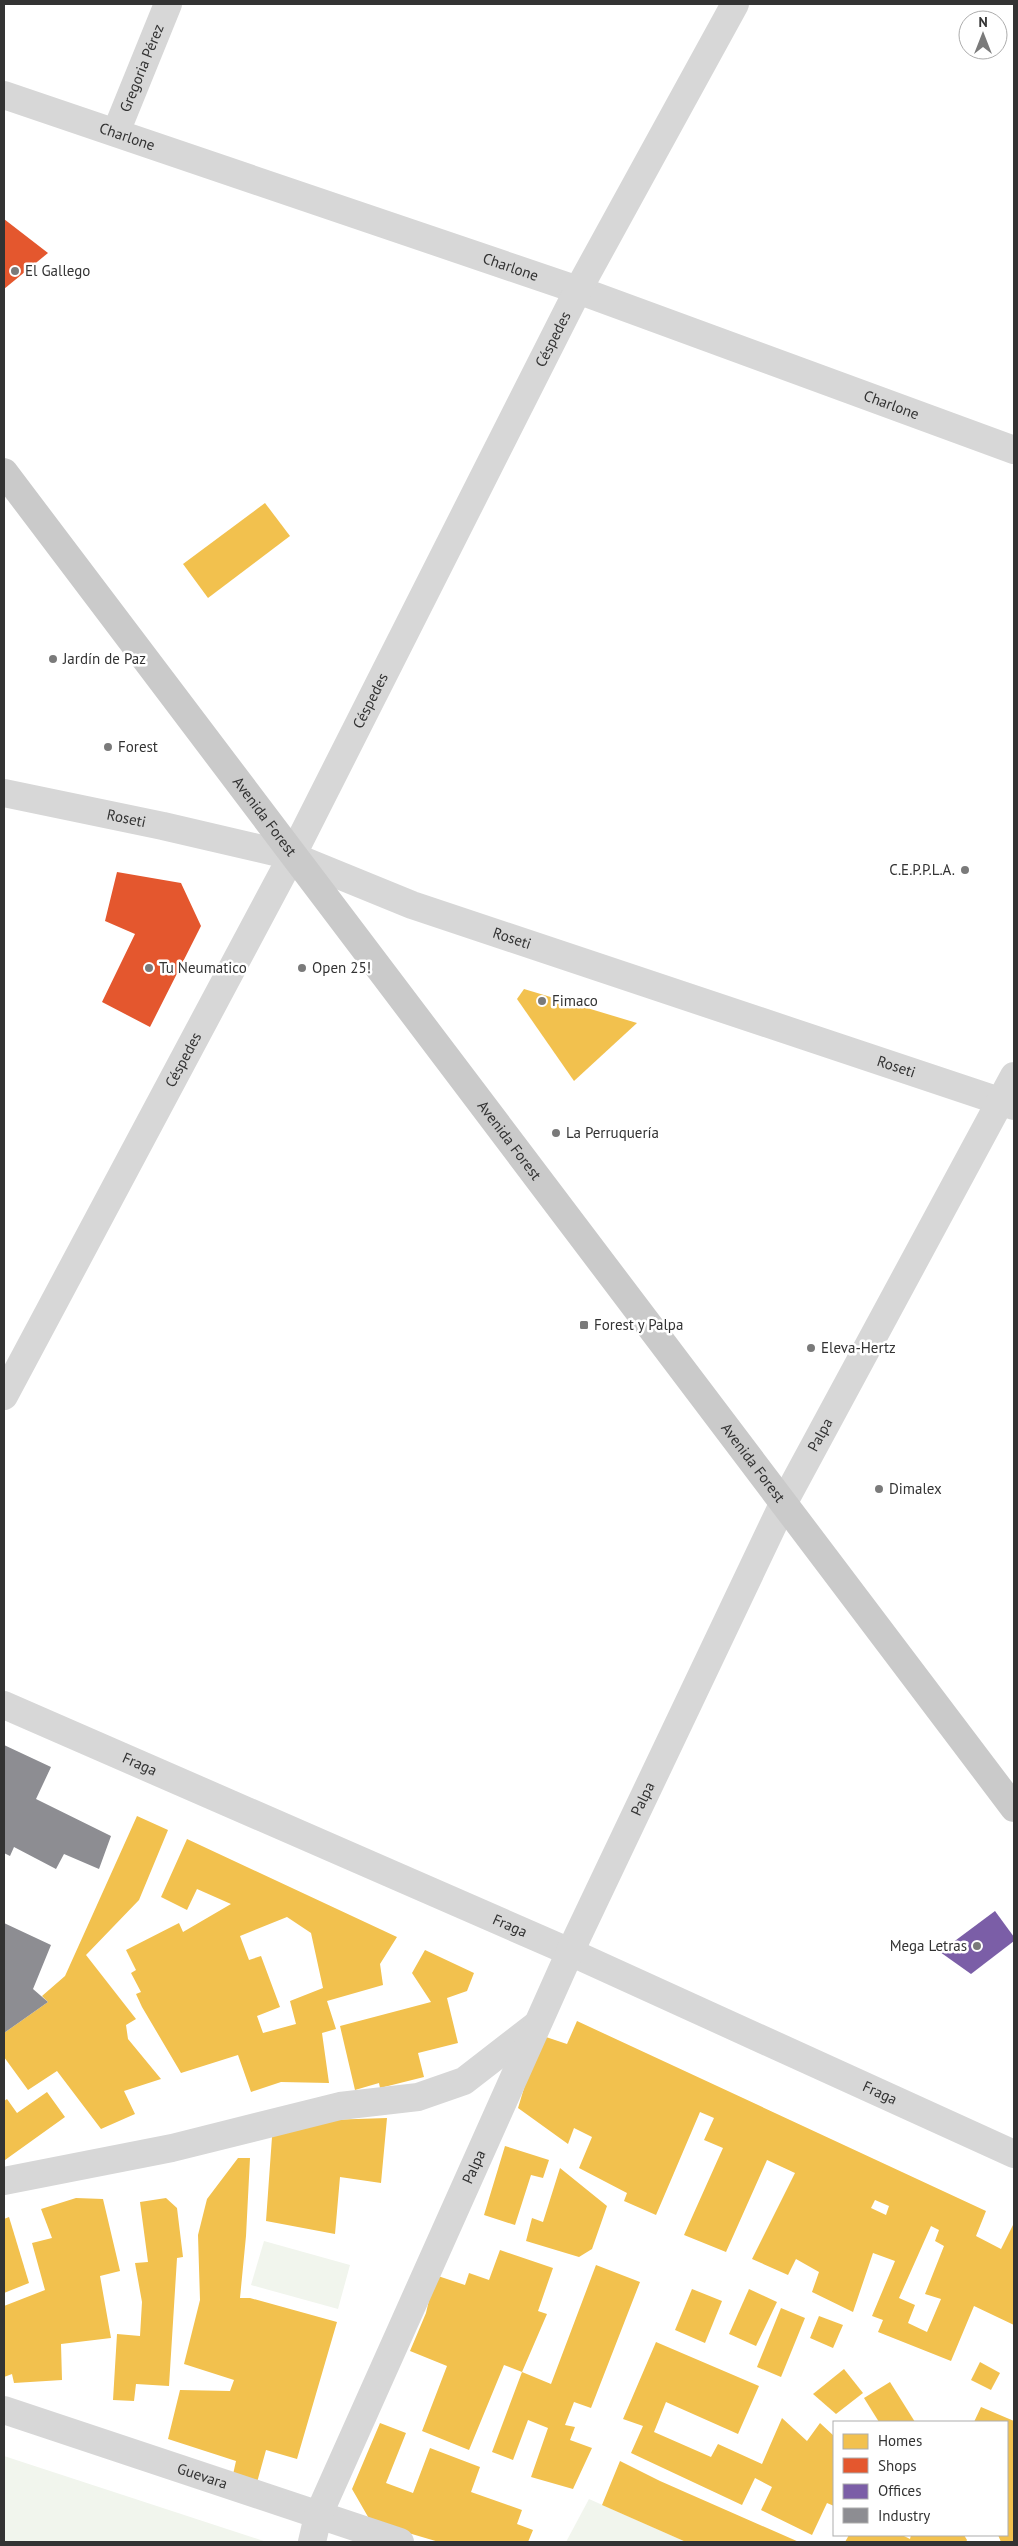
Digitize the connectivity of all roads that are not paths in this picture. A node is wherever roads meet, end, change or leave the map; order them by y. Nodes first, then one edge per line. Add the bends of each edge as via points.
1 (168, 4) edge
2 (735, 4) edge
3 (4, 95) edge
4 (116, 132) junction
5 (578, 290) junction
6 (1014, 450) edge
7 (4, 472) edge
8 (4, 793) edge
9 (292, 856) junction
10 (1014, 1076) edge
11 (1008, 1103) edge
12 (4, 1396) edge
13 (784, 1502) junction
14 (4, 1705) edge
15 (1014, 1808) edge
16 (570, 1952) junction
17 (538, 2024) junction
18 (1014, 2154) edge
19 (4, 2181) edge
20 (4, 2410) edge
21 (318, 2516) junction
22 (312, 2542) edge
23 (400, 2542) edge

1 - 4 street, Gregoria Pérez
2 - 5 street, Céspedes
3 - 4 street, Charlone
4 - 5 street, Charlone
5 - 6 street, Charlone
5 - 9 street, Céspedes
7 - 9 main road, Avenida Forest
8 - 9 street, Roseti
9 - 11 street, Roseti via 412,905
9 - 12 street, Céspedes
9 - 13 main road, Avenida Forest
10 - 11 street, Palpa
11 - 13 street, Palpa
13 - 15 main road, Avenida Forest
13 - 16 street, Palpa
14 - 16 street, Fraga
16 - 17 street, Palpa
16 - 18 street, Fraga
17 - 19 street via 464,2082 418,2097 340,2106 172,2148
17 - 21 street, Palpa
20 - 21 street, Guevara
21 - 22 street, Palpa
21 - 23 street, Guevara

